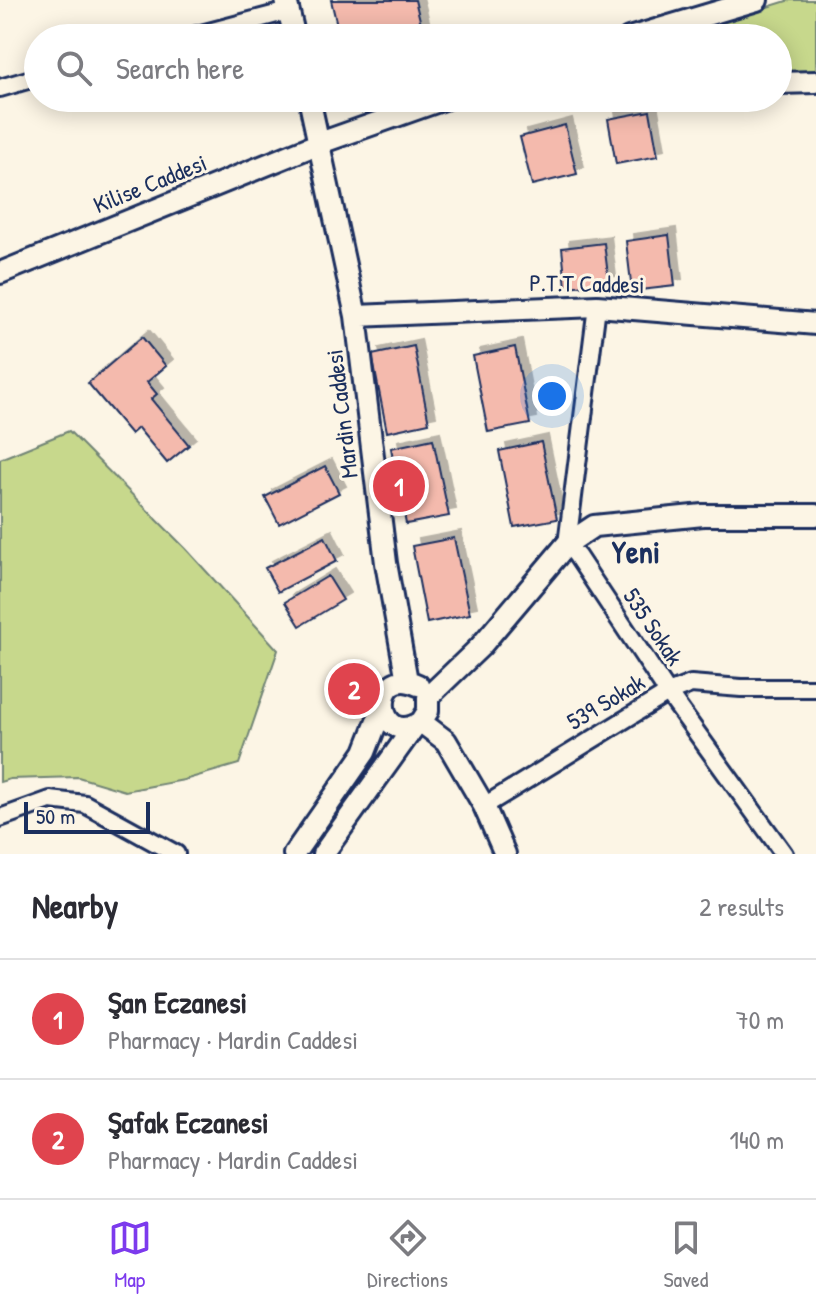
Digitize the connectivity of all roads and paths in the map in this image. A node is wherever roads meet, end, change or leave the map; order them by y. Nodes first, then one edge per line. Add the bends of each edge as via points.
1 (757, 0) edge
2 (287, 5) edge
3 (229, 24) edge
4 (675, 24) edge
5 (24, 81) edge
6 (816, 82) edge
7 (792, 83) edge
8 (0, 88) edge
9 (312, 112) edge
10 (407, 112) edge
11 (320, 143) junction
12 (0, 273) edge
13 (597, 306) junction
14 (356, 316) junction
15 (816, 324) edge
16 (816, 515) edge
17 (567, 544) junction
18 (407, 681) junction
19 (816, 688) edge
20 (668, 693) junction
21 (428, 697) junction
22 (383, 706) junction
23 (417, 724) junction
24 (484, 806) junction
25 (0, 818) edge
26 (176, 854) edge
27 (294, 854) edge
28 (323, 854) edge
29 (505, 854) edge
30 (784, 854) edge

1 - 4 street
2 - 3 street
5 - 8 street
6 - 7 street
9 - 11 street, Mardin Caddesi
10 - 11 street, Kilise Caddesi
11 - 12 street, Kilise Caddesi
11 - 14 street, Mardin Caddesi
13 - 14 street, P.T.T Caddesi
13 - 15 street, P.T.T Caddesi
13 - 17 street
14 - 18 street, Mardin Caddesi via 386,563
16 - 17 street via 703,515 594,526
17 - 20 street, 535 Sokak
17 - 21 street via 480,647
18 - 21 street
18 - 22 street via 392,685
19 - 20 street, 539 Sokak via 691,684
20 - 24 street, 539 Sokak
20 - 30 street, 535 Sokak
21 - 23 street via 428,711
22 - 23 street via 393,724
22 - 27 street via 365,752
23 - 24 street via 446,741
23 - 28 street
24 - 29 street
25 - 26 street via 50,800 85,804

